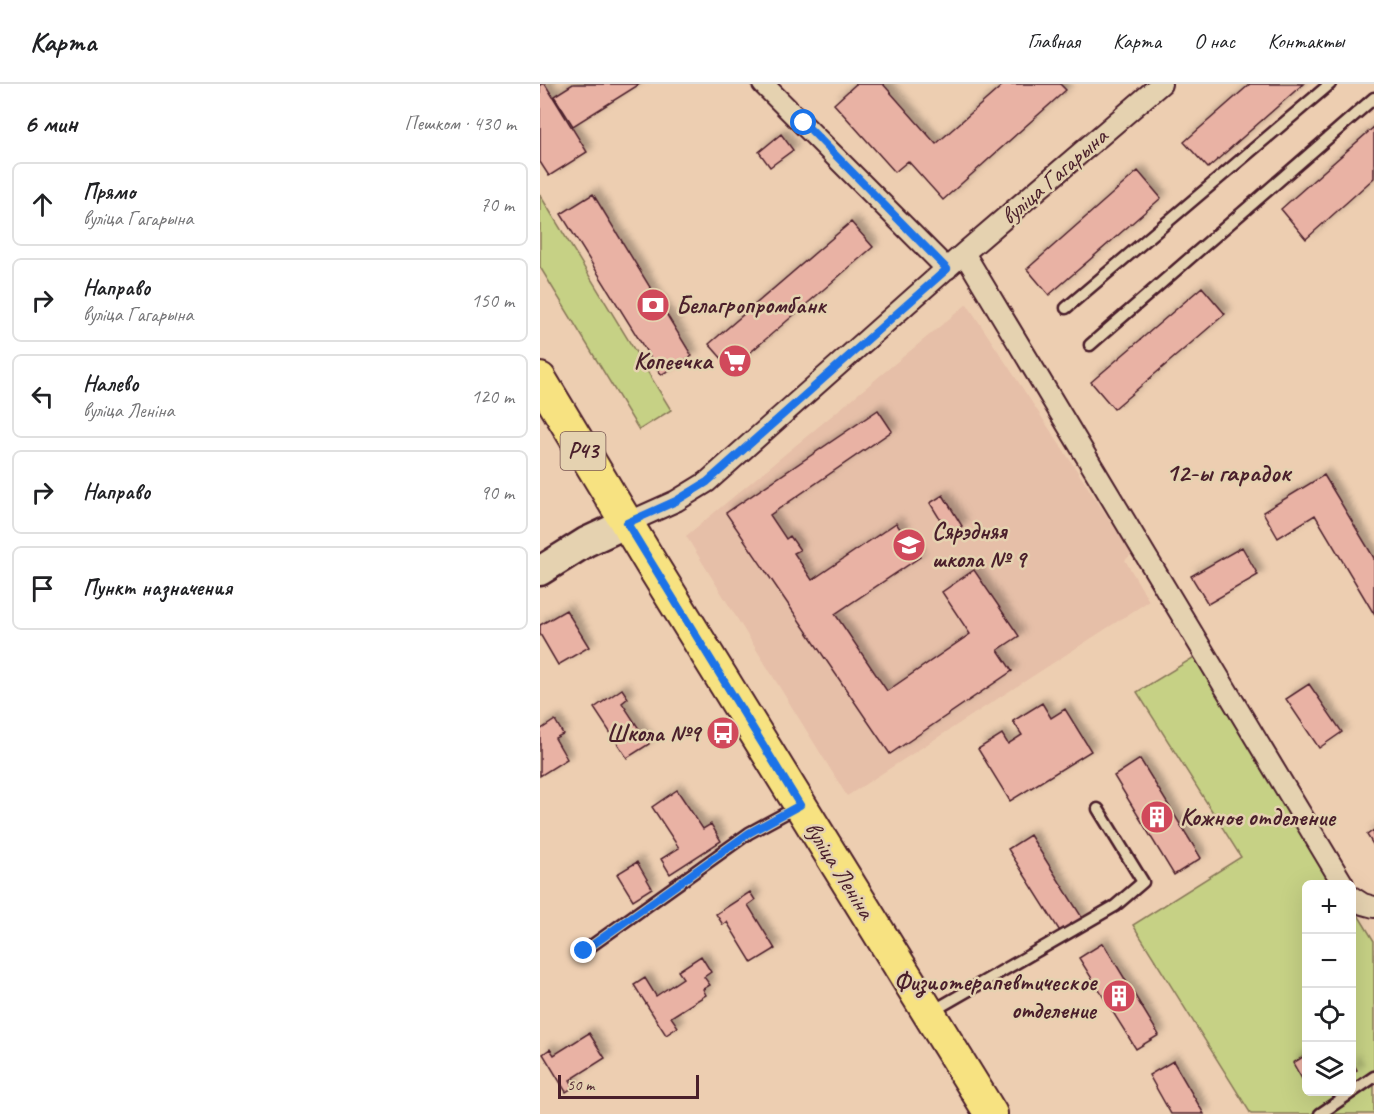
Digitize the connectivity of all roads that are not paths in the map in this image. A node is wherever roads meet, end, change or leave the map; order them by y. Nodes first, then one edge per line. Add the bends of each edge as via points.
1 (763, 84) edge
2 (1161, 84) edge
3 (1330, 84) edge
4 (1374, 98) edge
5 (964, 254) junction
6 (947, 269) junction
7 (1066, 308) dead end
8 (1090, 345) dead end
9 (540, 379) edge
10 (627, 523) junction
11 (540, 571) edge
12 (800, 805) junction
13 (1098, 809) dead end
14 (1339, 880) edge
15 (1356, 900) edge
16 (1374, 907) edge
17 (584, 951) dead end
18 (929, 1013) junction
19 (1374, 1077) edge
20 (991, 1114) edge
21 (1320, 1114) edge

1 - 6 street
2 - 5 street, вуліца Гагарына
3 - 7 lane
4 - 8 lane
5 - 6 street, вуліца Гагарына
5 - 14 street
6 - 10 street, вуліца Гагарына via 707,482
9 - 10 main road, вуліца Леніна / Р43
10 - 11 main road, вуліца Гагарына via 585,542
10 - 12 main road, вуліца Леніна / Р43
12 - 17 lane via 749,833
12 - 18 main road, вуліца Леніна / Р43
13 - 18 lane via 1143,882 1115,906
15 - 16 street
18 - 20 main road, вуліца Леніна / Р43
19 - 21 lane

